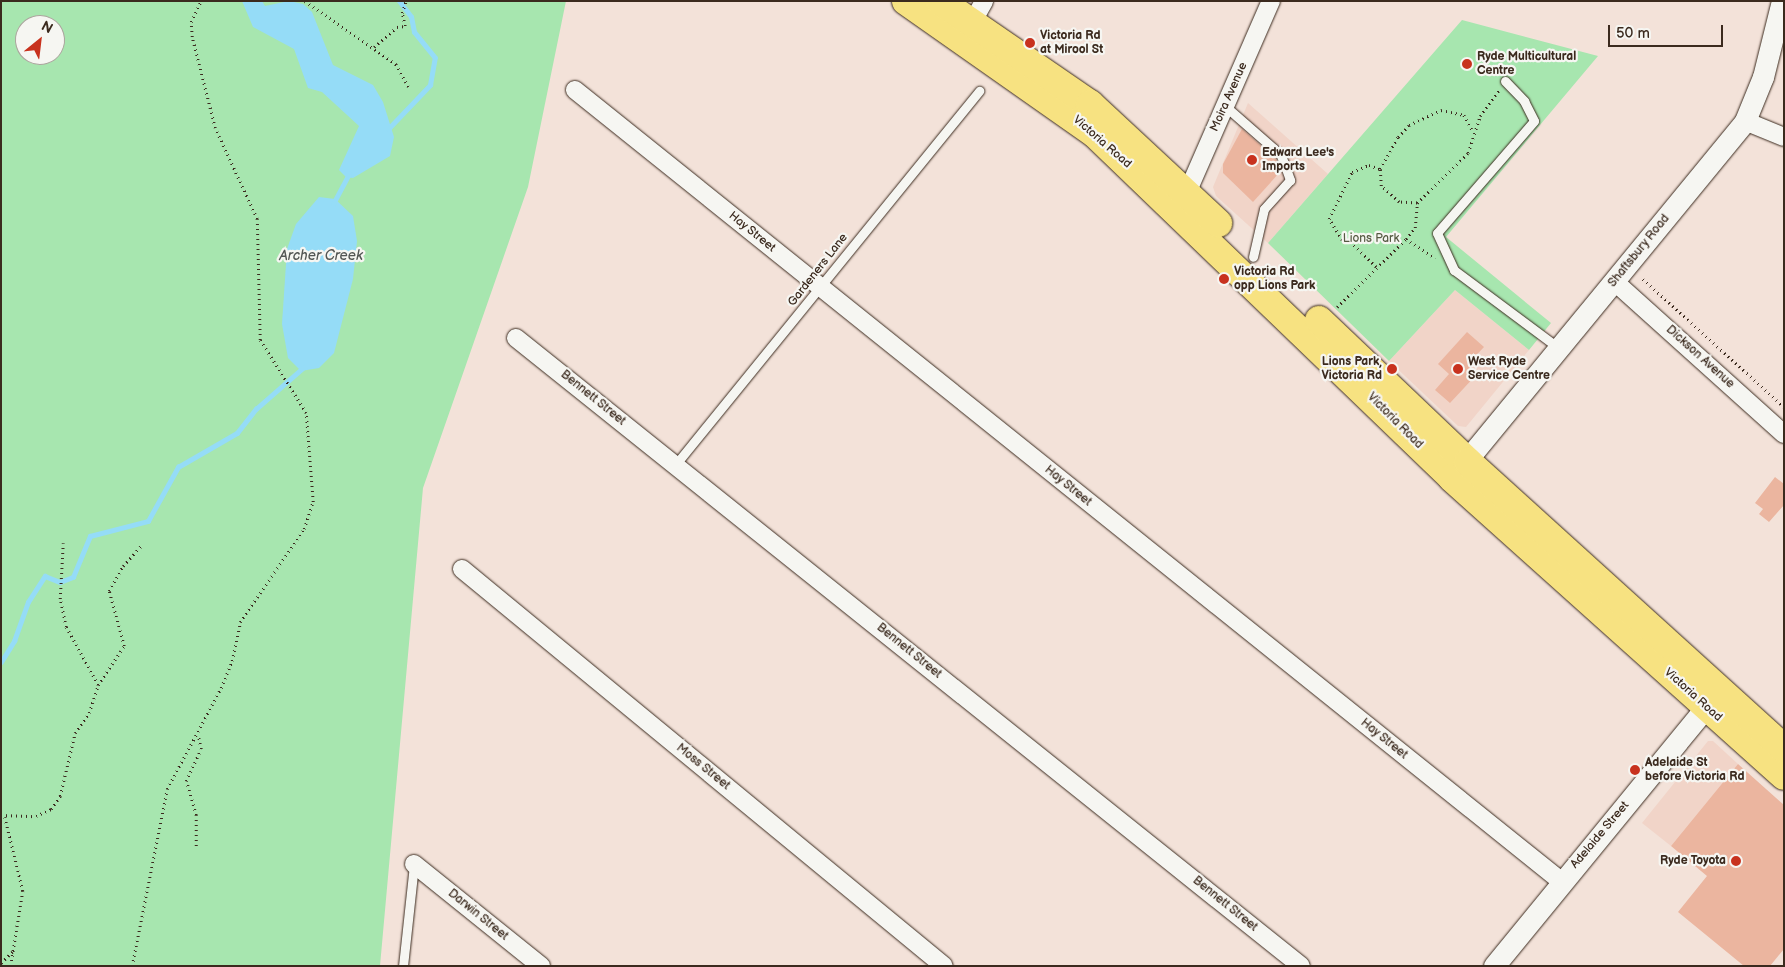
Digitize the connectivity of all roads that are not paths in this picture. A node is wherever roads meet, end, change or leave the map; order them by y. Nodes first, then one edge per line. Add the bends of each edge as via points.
1 (906, 1) edge
2 (940, 1) edge
3 (1271, 1) edge
4 (1782, 1) edge
5 (978, 12) edge
6 (1505, 81) road end
7 (575, 90) dead end
8 (979, 91) dead end
9 (1225, 106) junction
10 (1745, 121) junction
11 (1784, 137) edge
12 (1187, 193) junction
13 (1253, 257) junction
14 (1615, 282) junction
15 (821, 288) junction
16 (516, 338) dead end
17 (1560, 349) junction
18 (1784, 434) edge
19 (676, 464) junction
20 (1460, 470) junction
21 (462, 569) dead end
22 (1714, 698) junction
23 (1784, 749) edge
24 (1784, 776) edge
25 (414, 864) joint
26 (1562, 882) junction
27 (403, 966) edge
28 (541, 966) edge
29 (944, 966) edge
30 (1301, 966) edge
31 (1494, 966) edge

1 - 20 highway, Victoria Road via 1094,133
2 - 5 highway, Victoria Road
3 - 9 street, Moira Avenue
4 - 10 street, Shaftsbury Road via 1763,77
5 - 12 highway, Victoria Road via 1090,104
6 - 17 lane via 1534,121 1437,234 1454,270
7 - 15 street, Hay Street
8 - 15 lane, Gardeners Lane
9 - 12 street, Moira Avenue
9 - 13 lane via 1281,155 1290,180 1264,209
10 - 11 street
10 - 14 street, Shaftsbury Road
12 - 13 highway, Victoria Road
13 - 20 highway, Victoria Road
14 - 17 street, Shaftsbury Road
14 - 18 street, Dickson Avenue
15 - 19 lane, Gardeners Lane
15 - 26 street, Hay Street
16 - 19 street, Bennett Street
17 - 20 street, Shaftsbury Road
19 - 30 street, Bennett Street
20 - 22 highway, Victoria Road
21 - 29 street, Moss Street
22 - 23 highway, Victoria Road
22 - 24 highway, Victoria Road
22 - 26 street, Adelaide Street
25 - 27 lane
25 - 28 street, Darwin Street
26 - 31 street, Adelaide Street

